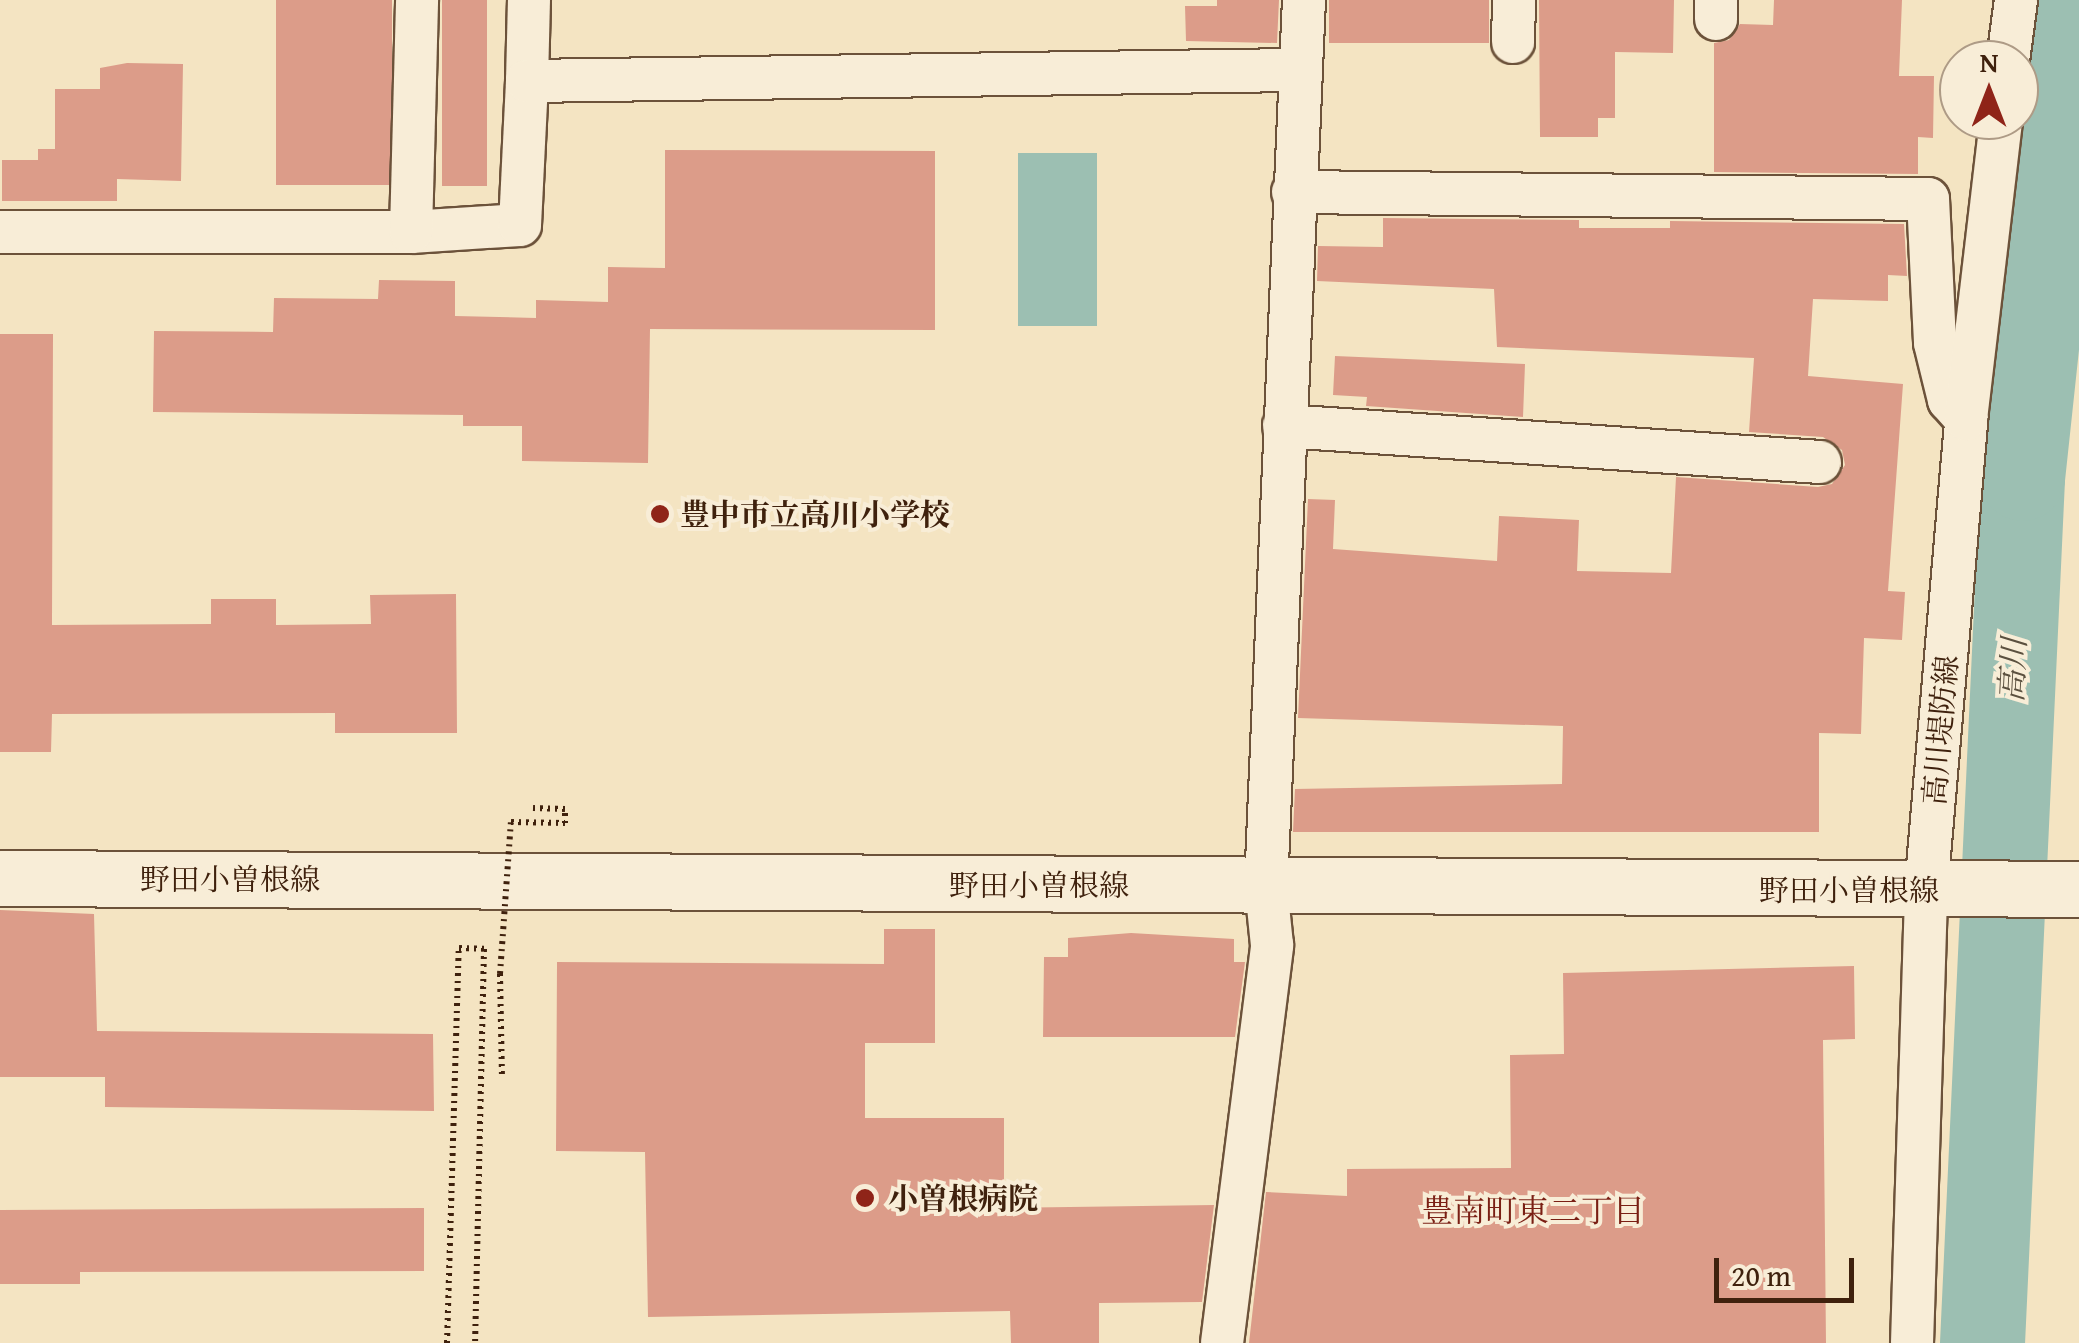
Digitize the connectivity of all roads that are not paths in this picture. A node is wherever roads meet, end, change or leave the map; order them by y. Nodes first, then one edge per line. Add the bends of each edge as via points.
1 (417, 0) edge
2 (528, 0) edge
3 (1304, 0) edge
4 (1514, 0) edge
5 (2016, 0) edge
6 (2011, 40) edge
7 (1514, 42) dead end
8 (1298, 70) junction
9 (528, 81) junction
10 (1999, 140) edge
11 (1294, 192) junction
12 (0, 232) edge
13 (411, 232) junction
14 (1966, 420) junction
15 (1284, 426) junction
16 (1820, 462) dead end
17 (0, 878) edge
18 (1266, 887) junction
19 (2079, 889) edge
20 (1926, 890) junction
21 (1222, 1343) edge
22 (1912, 1343) edge

1 - 13 street
2 - 9 street
3 - 8 street
4 - 7 street
5 - 6 street
8 - 9 street
8 - 11 street
9 - 13 street via 520,225
10 - 14 street, 高川堤防線
11 - 14 street via 1928,199 1936,343 1949,400
11 - 15 street
12 - 13 street
14 - 20 street, 高川堤防線
15 - 16 street
15 - 18 street
17 - 18 street, 野田小曽根線
18 - 20 street, 野田小曽根線
18 - 21 street via 1272,945
19 - 20 street, 野田小曽根線
20 - 22 street, 高川堤防線

